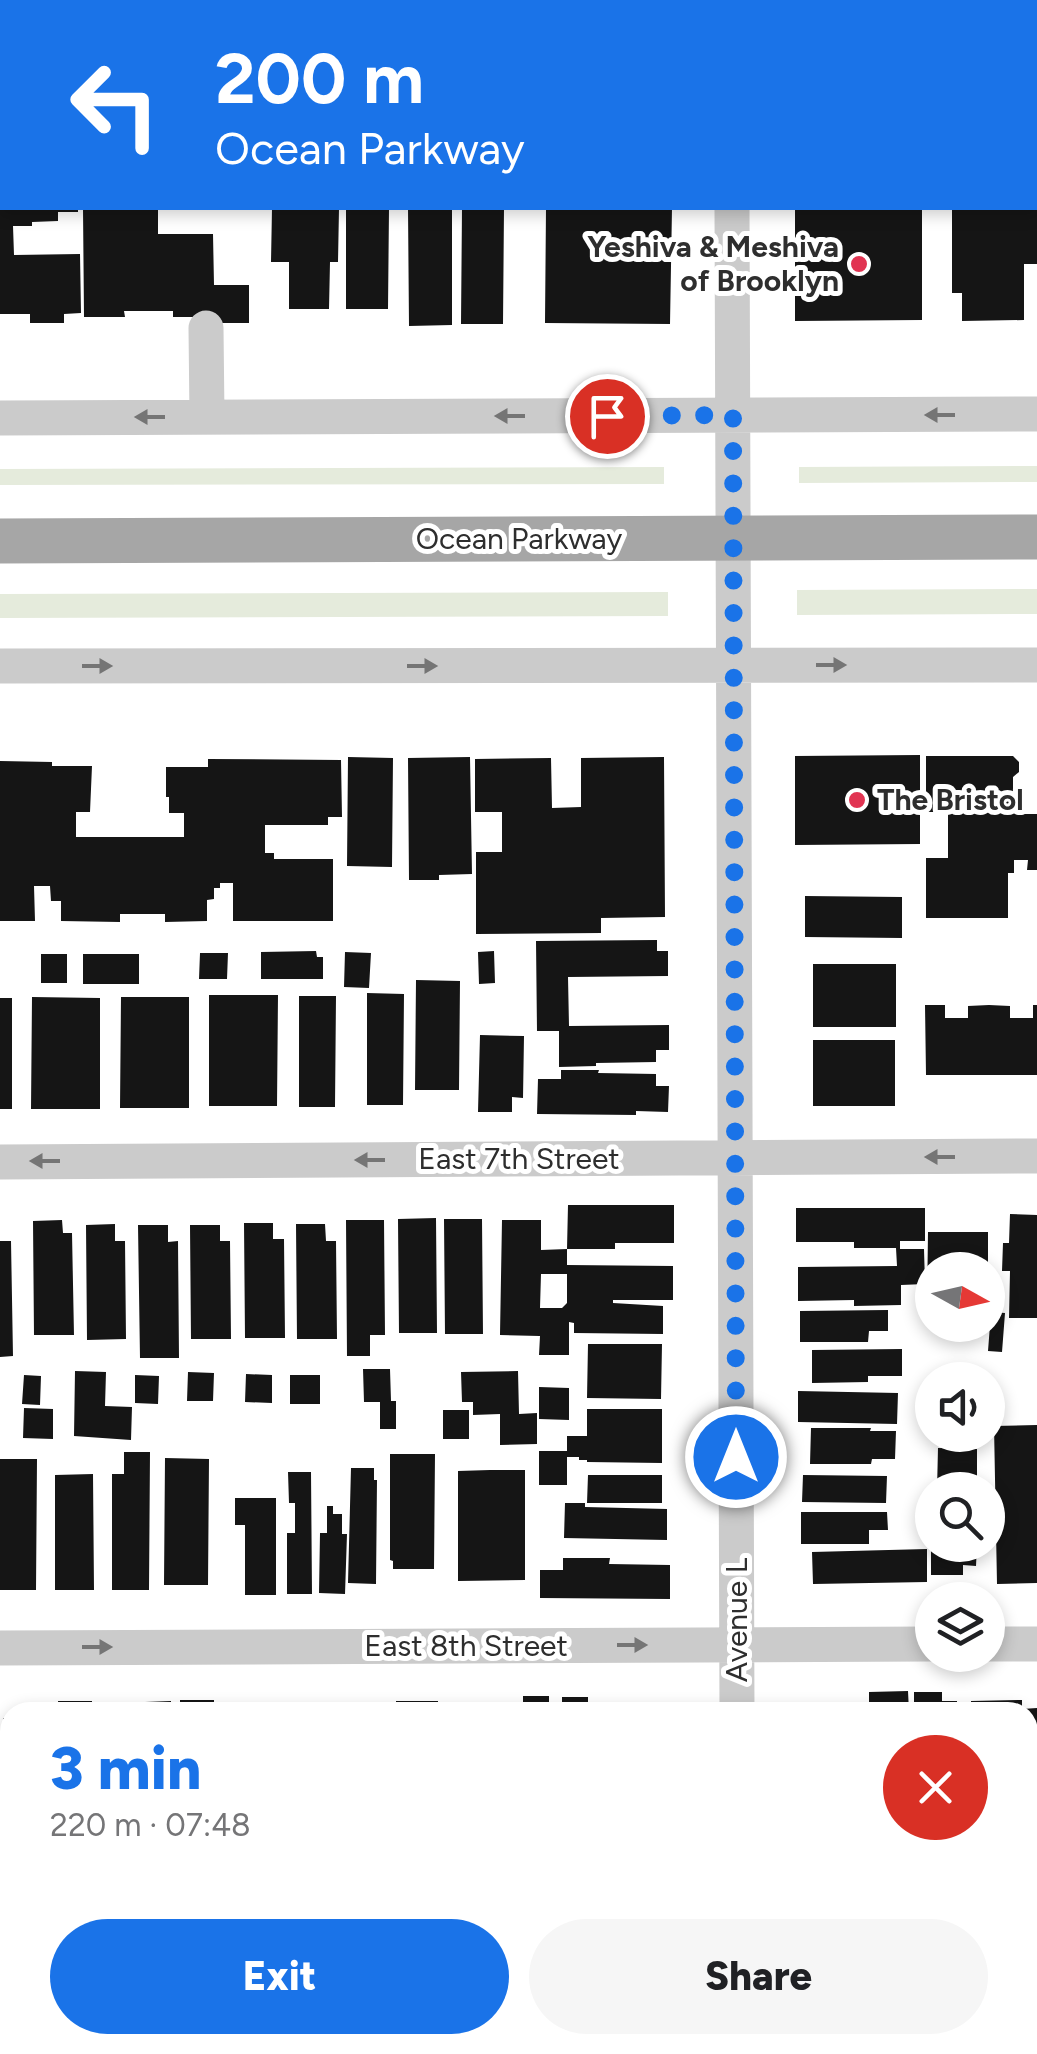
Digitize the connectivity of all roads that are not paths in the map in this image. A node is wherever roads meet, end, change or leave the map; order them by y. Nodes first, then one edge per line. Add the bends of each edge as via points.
1 (732, 210) edge
2 (206, 328) dead end
3 (1037, 414) edge
4 (733, 415) junction
5 (208, 417) junction
6 (0, 418) edge
7 (1037, 537) edge
8 (734, 538) junction
9 (0, 541) edge
10 (1037, 665) edge
11 (0, 666) edge
12 (734, 666) junction
13 (1037, 1156) edge
14 (735, 1158) junction
15 (0, 1162) edge
16 (915, 1644) edge
17 (1005, 1644) edge
18 (1037, 1644) edge
19 (737, 1645) junction
20 (0, 1648) edge
21 (737, 1702) edge

1 - 4 street, Avenue L
2 - 5 street
3 -> 4 street
4 -> 5 street
4 - 8 street, Avenue L
5 -> 6 street
7 - 8 main road, Ocean Parkway
8 - 9 main road, Ocean Parkway
8 - 12 street, Avenue L
12 -> 10 street
11 -> 12 street
12 - 14 street, Avenue L
13 -> 14 street, East 7th Street
14 -> 15 street, East 7th Street
14 - 19 street, Avenue L
16 - 19 street, East 8th Street
17 - 18 street
20 -> 19 street, East 8th Street
19 - 21 street, Avenue L

